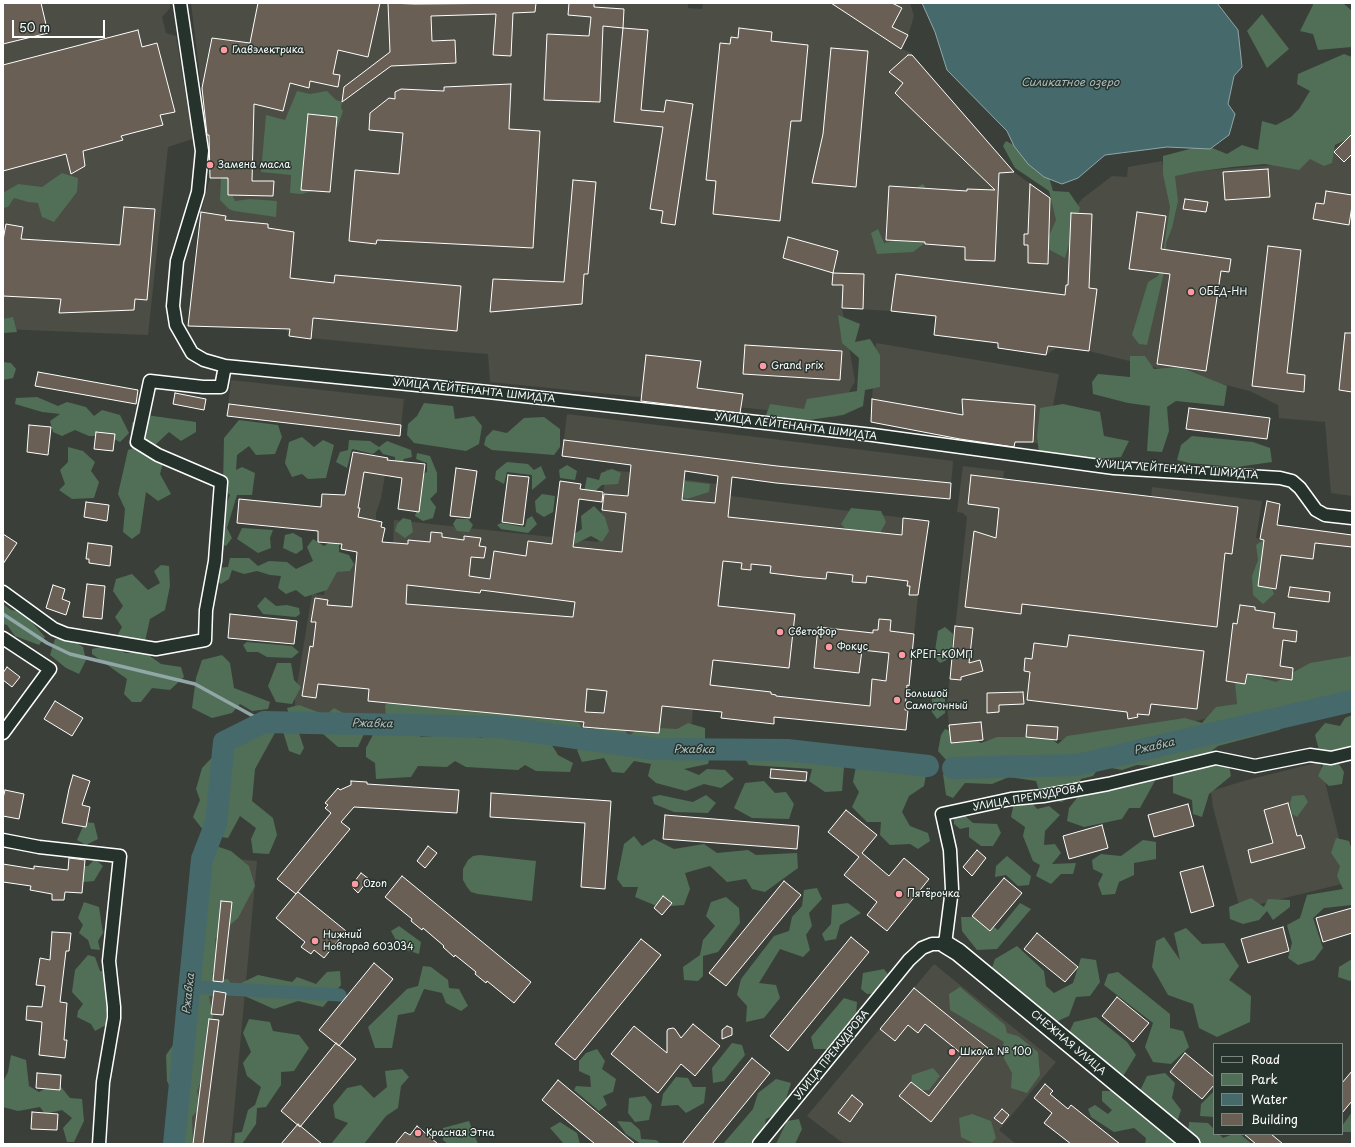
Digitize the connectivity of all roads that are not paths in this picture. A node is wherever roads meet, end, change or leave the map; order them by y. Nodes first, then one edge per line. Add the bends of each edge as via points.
1 (180, 3) edge
2 (225, 366) junction
3 (1352, 518) edge
4 (3, 592) edge
5 (3, 638) edge
6 (3, 733) edge
7 (1352, 753) edge
8 (3, 840) edge
9 (945, 944) junction
10 (99, 1144) edge
11 (759, 1144) edge
12 (1191, 1144) edge

1 - 2 street, УЛИЦА ЛЕЙТЕНАНТА ШМИДТА via 202,151 198,192 177,260 173,306 176,325 192,353 204,360
2 - 3 street, УЛИЦА ЛЕЙТЕНАНТА ШМИДТА via 838,431 1114,468 1280,478 1292,481 1316,510 1324,515
2 - 4 street via 221,387 150,381 137,442 158,455 221,482 215,561 206,610 205,640 156,649 66,634 54,629
5 - 6 street via 50,669
7 - 9 street, УЛИЦА ПРЕМУДРОВА via 1331,758 1310,755 1255,766 1216,758 1108,784 1011,799 942,814 950,850 952,889
8 - 10 street via 39,847 120,856 109,961 114,1018 103,1082
9 - 11 street, УЛИЦА ПРЕМУДРОВА via 932,944 922,948 909,960
9 - 12 street, СНЕЖНАЯ УЛИЦА

